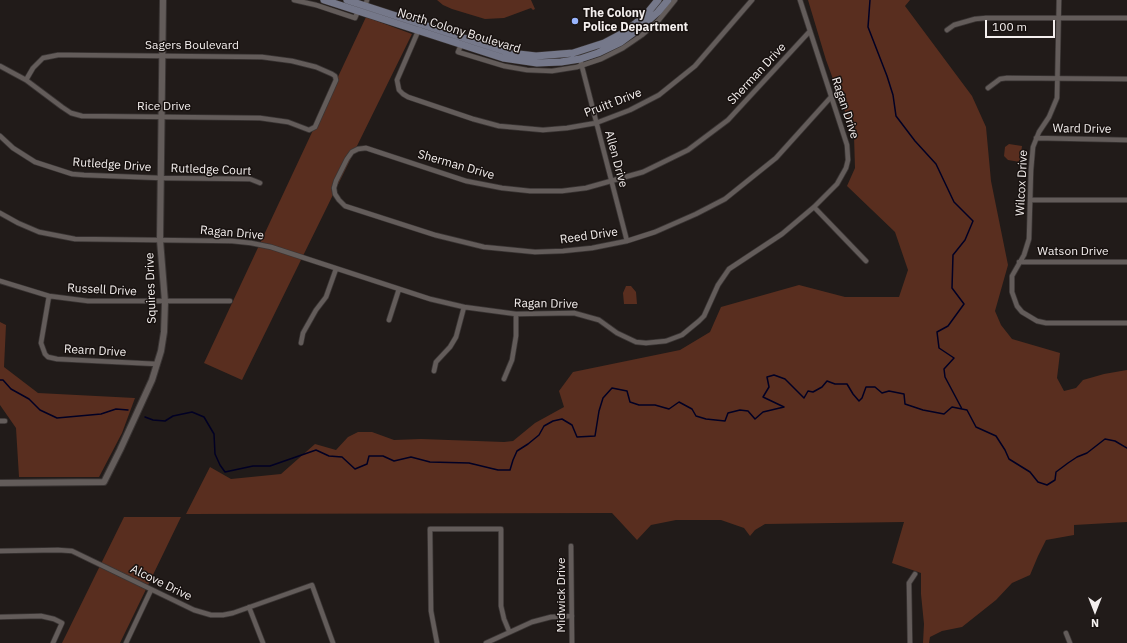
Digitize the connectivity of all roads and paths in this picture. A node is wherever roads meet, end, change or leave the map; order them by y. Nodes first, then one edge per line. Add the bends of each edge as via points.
1 (163, 0) edge
2 (294, 0) edge
3 (324, 0) edge
4 (347, 0) edge
5 (658, 0) edge
6 (668, 0) edge
7 (675, 0) edge
8 (752, 0) edge
9 (800, 0) edge
10 (1059, 0) edge
11 (366, 3) edge
12 (358, 11) junction
13 (1058, 18) junction
14 (1127, 18) edge
15 (420, 28) junction
16 (947, 30) dead end
17 (810, 31) junction
18 (162, 57) junction
19 (580, 59) junction
20 (0, 66) edge
21 (1058, 79) junction
22 (1127, 79) edge
23 (26, 80) junction
24 (988, 88) dead end
25 (831, 97) junction
26 (326, 104) joint
27 (162, 117) junction
28 (596, 123) junction
29 (0, 136) edge
30 (1036, 138) junction
31 (1127, 140) edge
32 (341, 171) joint
33 (161, 178) junction
34 (612, 181) junction
35 (260, 183) dead end
36 (1031, 200) junction
37 (1127, 200) edge
38 (814, 207) junction
39 (0, 214) edge
40 (160, 240) junction
41 (627, 241) junction
42 (866, 261) dead end
43 (1019, 262) junction
44 (1127, 262) edge
45 (336, 269) junction
46 (0, 281) edge
47 (399, 289) junction
48 (49, 296) junction
49 (230, 301) dead end
50 (165, 302) junction
51 (464, 307) junction
52 (516, 314) junction
53 (389, 320) dead end
54 (1127, 323) edge
55 (302, 342) dead end
56 (157, 364) junction
57 (434, 371) dead end
58 (504, 379) dead end
59 (0, 483) edge
60 (571, 546) dead end
61 (0, 551) edge
62 (915, 574) dead end
63 (151, 590) junction
64 (250, 607) junction
65 (0, 616) edge
66 (572, 616) junction
67 (509, 632) junction
68 (1066, 633) dead end
69 (53, 643) edge
70 (126, 643) edge
71 (262, 643) edge
72 (333, 643) edge
73 (437, 643) edge
74 (486, 643) edge
75 (572, 643) edge
76 (910, 643) edge
77 (1070, 643) edge

1 - 18 street, Squires Drive
2 - 12 street via 355,18
3 - 12 main road, North Colony Boulevard
4 - 11 main road, North Colony Boulevard
5 - 19 main road, North Colony Boulevard via 636,23 621,34 592,48
6 - 19 main road, North Colony Boulevard via 658,12 621,42
7 - 19 street via 652,25 623,48 601,59
8 - 28 street, Pruitt Drive via 695,66 674,84 644,104
9 - 17 street, Ragan Drive
10 - 13 street, Wilcox Drive
11 - 15 main road, North Colony Boulevard
12 - 15 main road, North Colony Boulevard
13 - 14 street
13 - 16 street via 975,19 954,25
13 - 21 street, Wilcox Drive
15 - 19 main road, North Colony Boulevard via 510,53 559,55
15 - 19 main road, North Colony Boulevard via 460,45 521,62 537,64
15 - 28 street, Pruitt Drive via 397,80 399,90 408,97 505,127 543,130
17 - 25 street, Ragan Drive
17 - 34 street, Sherman Drive via 744,104 708,136 665,162
18 - 23 street, Sagers Boulevard via 43,58
18 - 26 street, Sagers Boulevard via 262,57 316,67 335,76 336,80
18 - 27 street, Squires Drive
19 - 28 street, Allen Drive
20 - 23 street, Rice Drive
21 - 22 street
21 - 24 street via 1000,79
21 - 30 street, Wilcox Drive via 1056,104
23 - 27 street, Rice Drive via 71,113 82,116
25 - 38 street, Ragan Drive via 847,145 848,160 838,184
25 - 41 street, Reed Drive via 776,158 725,199 685,220
26 - 27 street, Rice Drive via 315,126 309,130 288,122 260,118
27 - 33 street, Squires Drive
28 - 34 street, Allen Drive
29 - 33 street, Rutledge Drive via 35,162 72,174
30 - 31 street, Ward Drive
30 - 36 street, Wilcox Drive via 1032,157
32 - 34 street, Sherman Drive via 352,152 366,148 466,181 502,188 562,191
32 - 41 street, Reed Drive via 334,188 345,206 459,242 535,252 585,249
33 - 35 street, Rutledge Court via 250,179
33 - 40 street, Squires Drive
34 - 41 street, Allen Drive
36 - 37 street
36 - 43 street, Wilcox Drive via 1029,239
38 - 42 street
38 - 52 street, Ragan Drive via 788,229 729,269 718,285 704,316 676,338 659,343 641,343 629,340 599,320 587,316 574,313
39 - 40 street, Ragan Drive via 39,232 69,238
40 - 45 street, Ragan Drive via 251,243 271,247
40 - 50 street, Squires Drive
43 - 44 street, Watson Drive
43 - 54 street, Wilcox Drive via 1012,276 1012,292 1018,306 1027,316 1046,323
45 - 47 street, Ragan Drive
45 - 55 street via 326,297 304,332
46 - 48 street, Russell Drive
47 - 51 street, Ragan Drive
47 - 53 street
48 - 50 street, Russell Drive via 88,301
48 - 56 street, Rearn Drive via 41,343 48,357
49 - 50 street, Russell Drive
50 - 56 street, Squires Drive via 164,332
51 - 52 street, Ragan Drive
51 - 57 street via 456,337 436,362
52 - 58 street via 512,360
56 - 59 street, Squires Drive via 104,482
60 - 66 street, Midwick Drive
61 - 63 street, Alcove Drive via 72,551
62 - 76 street via 909,582
63 - 64 street, Alcove Drive via 209,615 228,615
63 - 70 street
64 - 71 street
64 - 72 street, Alcove Drive via 312,585
65 - 69 street via 47,617 62,623
66 - 67 street via 538,620
66 - 75 street, Midwick Drive
67 - 73 street via 501,606 501,529 430,530 431,611
67 - 74 street
68 - 77 street

